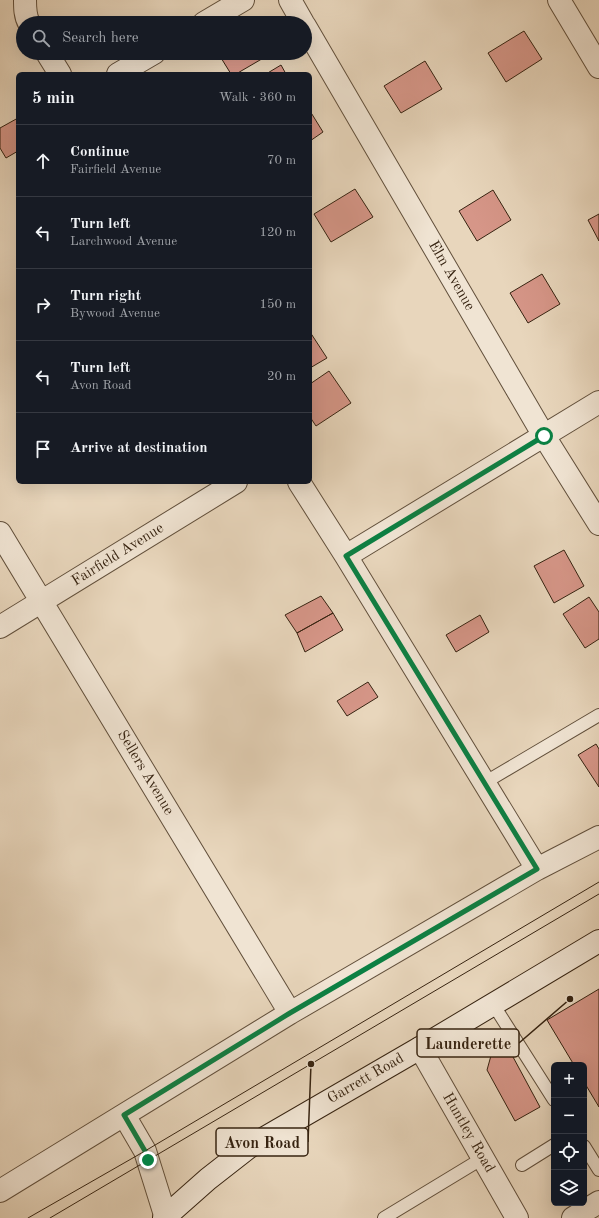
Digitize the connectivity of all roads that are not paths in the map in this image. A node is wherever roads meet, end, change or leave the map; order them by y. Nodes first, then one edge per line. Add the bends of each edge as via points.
1 (26, 0) edge
2 (243, 0) edge
3 (290, 0) edge
4 (559, 0) edge
5 (26, 16) edge
6 (216, 16) edge
7 (300, 16) edge
8 (312, 38) edge
9 (51, 60) edge
10 (142, 60) edge
11 (599, 66) edge
12 (59, 72) edge
13 (121, 72) edge
14 (599, 402) edge
15 (544, 436) junction
16 (233, 484) edge
17 (300, 484) edge
18 (599, 524) edge
19 (0, 533) edge
20 (346, 556) junction
21 (41, 603) junction
22 (0, 627) edge
23 (599, 715) edge
24 (484, 782) junction
25 (599, 837) edge
26 (537, 869) junction
27 (597, 948) edge
28 (493, 1004) junction
29 (290, 1013) junction
30 (420, 1048) junction
31 (553, 1098) edge
32 (124, 1115) junction
33 (551, 1147) edge
34 (587, 1151) edge
35 (483, 1158) junction
36 (522, 1165) dead end
37 (599, 1170) edge
38 (0, 1191) edge
39 (599, 1202) edge
40 (165, 1218) edge
41 (384, 1218) edge
42 (516, 1218) edge
43 (573, 1218) edge

1 - 5 street
2 - 6 street
3 - 7 street
4 - 11 street
8 - 15 street, Elm Avenue
9 - 12 street
10 - 13 street
14 - 15 street
15 - 18 street, Elm Avenue
15 - 20 street
16 - 21 street, Fairfield Avenue
17 - 20 street
19 - 21 street, Sellers Avenue
20 - 24 street
21 - 22 street, Fairfield Avenue
21 - 29 street, Sellers Avenue
23 - 24 lane
24 - 26 street
25 - 26 street
26 - 29 street
27 - 28 street, Garrett Road
28 - 30 street, Garrett Road
28 - 31 lane
29 - 32 street
30 - 35 street, Huntley Road
30 - 40 street, Garrett Road via 249,1147 208,1178
32 - 38 street
32 - 40 street via 145,1151
33 - 36 lane
34 - 37 lane
35 - 41 lane
35 - 42 street, Huntley Road
39 - 43 street

